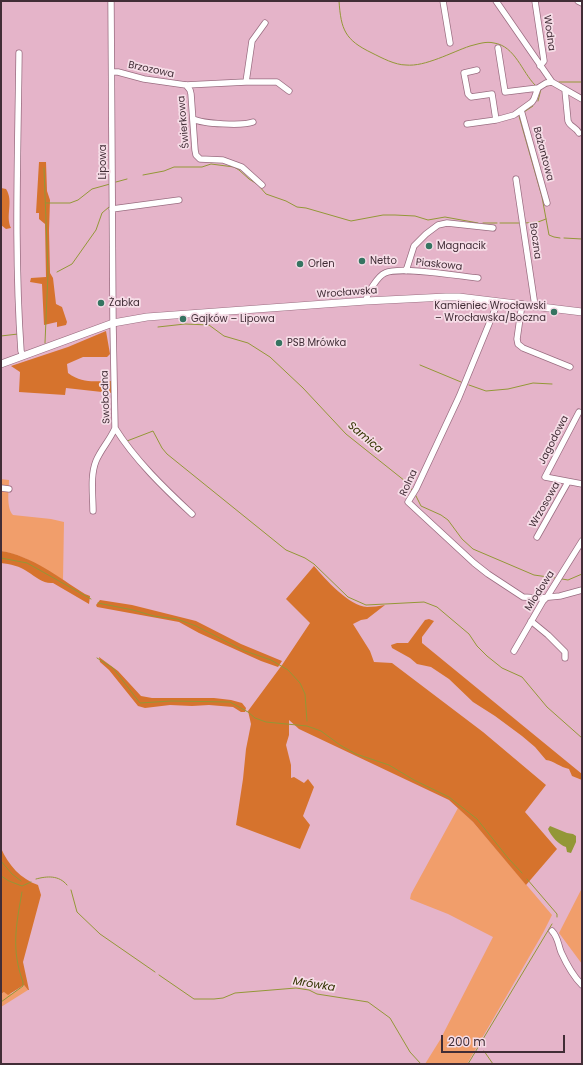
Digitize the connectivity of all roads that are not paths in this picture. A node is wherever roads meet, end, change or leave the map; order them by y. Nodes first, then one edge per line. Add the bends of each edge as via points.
1 (111, 1) edge
2 (443, 1) edge
3 (496, 1) edge
4 (535, 1) edge
5 (578, 1) edge
6 (582, 3) edge
7 (265, 23) dead end
8 (450, 43) dead end
9 (498, 48) dead end
10 (19, 53) dead end
11 (540, 66) junction
12 (477, 70) dead end
13 (112, 72) junction
14 (246, 82) junction
15 (552, 82) junction
16 (186, 86) junction
17 (538, 88) junction
18 (565, 90) junction
19 (289, 91) dead end
20 (582, 99) edge
21 (521, 110) junction
22 (193, 119) junction
23 (496, 120) junction
24 (253, 122) dead end
25 (467, 124) dead end
26 (579, 133) dead end
27 (516, 180) dead end
28 (262, 185) dead end
29 (179, 200) dead end
30 (547, 203) dead end
31 (112, 209) junction
32 (493, 228) dead end
33 (406, 271) junction
34 (478, 278) dead end
35 (366, 301) junction
36 (498, 302) junction
37 (522, 304) junction
38 (534, 306) junction
39 (582, 312) edge
40 (113, 322) junction
41 (23, 356) junction
42 (1, 364) edge
43 (570, 367) dead end
44 (579, 412) dead end
45 (115, 428) junction
46 (568, 482) junction
47 (582, 484) edge
48 (1, 488) edge
49 (9, 489) dead end
50 (93, 511) dead end
51 (192, 514) dead end
52 (537, 537) dead end
53 (582, 541) edge
54 (582, 590) edge
55 (547, 597) junction
56 (531, 621) junction
57 (514, 651) dead end
58 (565, 658) dead end
59 (552, 931) dead end
60 (582, 985) edge

1 - 13 street, Lipowa
2 - 8 street
3 - 11 street
4 - 11 street, Wodna via 544,61
5 - 6 street
7 - 14 street via 252,41
9 - 17 street via 505,92
10 - 41 street via 18,312
11 - 15 street
12 - 23 street via 464,73 468,94 471,97 492,94
13 - 16 street, Brzozowa
13 - 31 street, Lipowa
14 - 16 street, Brzozowa
14 - 19 street, Brzozowa via 277,82
15 - 17 street
15 - 18 street
16 - 22 street, Świerkowa via 190,90
17 - 21 street via 534,99
18 - 20 street
18 - 26 street via 568,121
21 - 23 street
21 - 30 street, Bażantowa
22 - 24 street via 239,125
22 - 28 street, Świerkowa via 198,158 234,163 250,172
23 - 25 street
27 - 38 street, Boczna
29 - 31 street
31 - 40 street, Lipowa
32 - 33 street via 447,223 438,225 414,246
33 - 34 street, Piaskowa
33 - 35 street, Piaskowa via 383,274 367,294
35 - 36 main road, Wrocławska via 446,297
35 - 40 main road, Wrocławska via 147,317
36 - 37 main road, Wrocławska
36 - 55 street, Rolna via 459,397 408,502 488,574 523,597
37 - 38 main road, Wrocławska
37 - 43 street via 518,344
38 - 39 main road, Wrocławska
40 - 41 main road, Wrocławska
40 - 45 street, Swobodna
41 - 42 main road
44 - 46 street, Jagodowa via 545,476
45 - 50 street via 103,446 92,473
45 - 51 street, Swobodna via 158,481
46 - 47 street
46 - 52 street, Wrzosowa
48 - 49 street
53 - 55 street, Miodowa
54 - 55 street, Rolna
55 - 56 street, Miodowa
56 - 57 street, Miodowa
56 - 58 street via 565,652
59 - 60 street via 566,962

